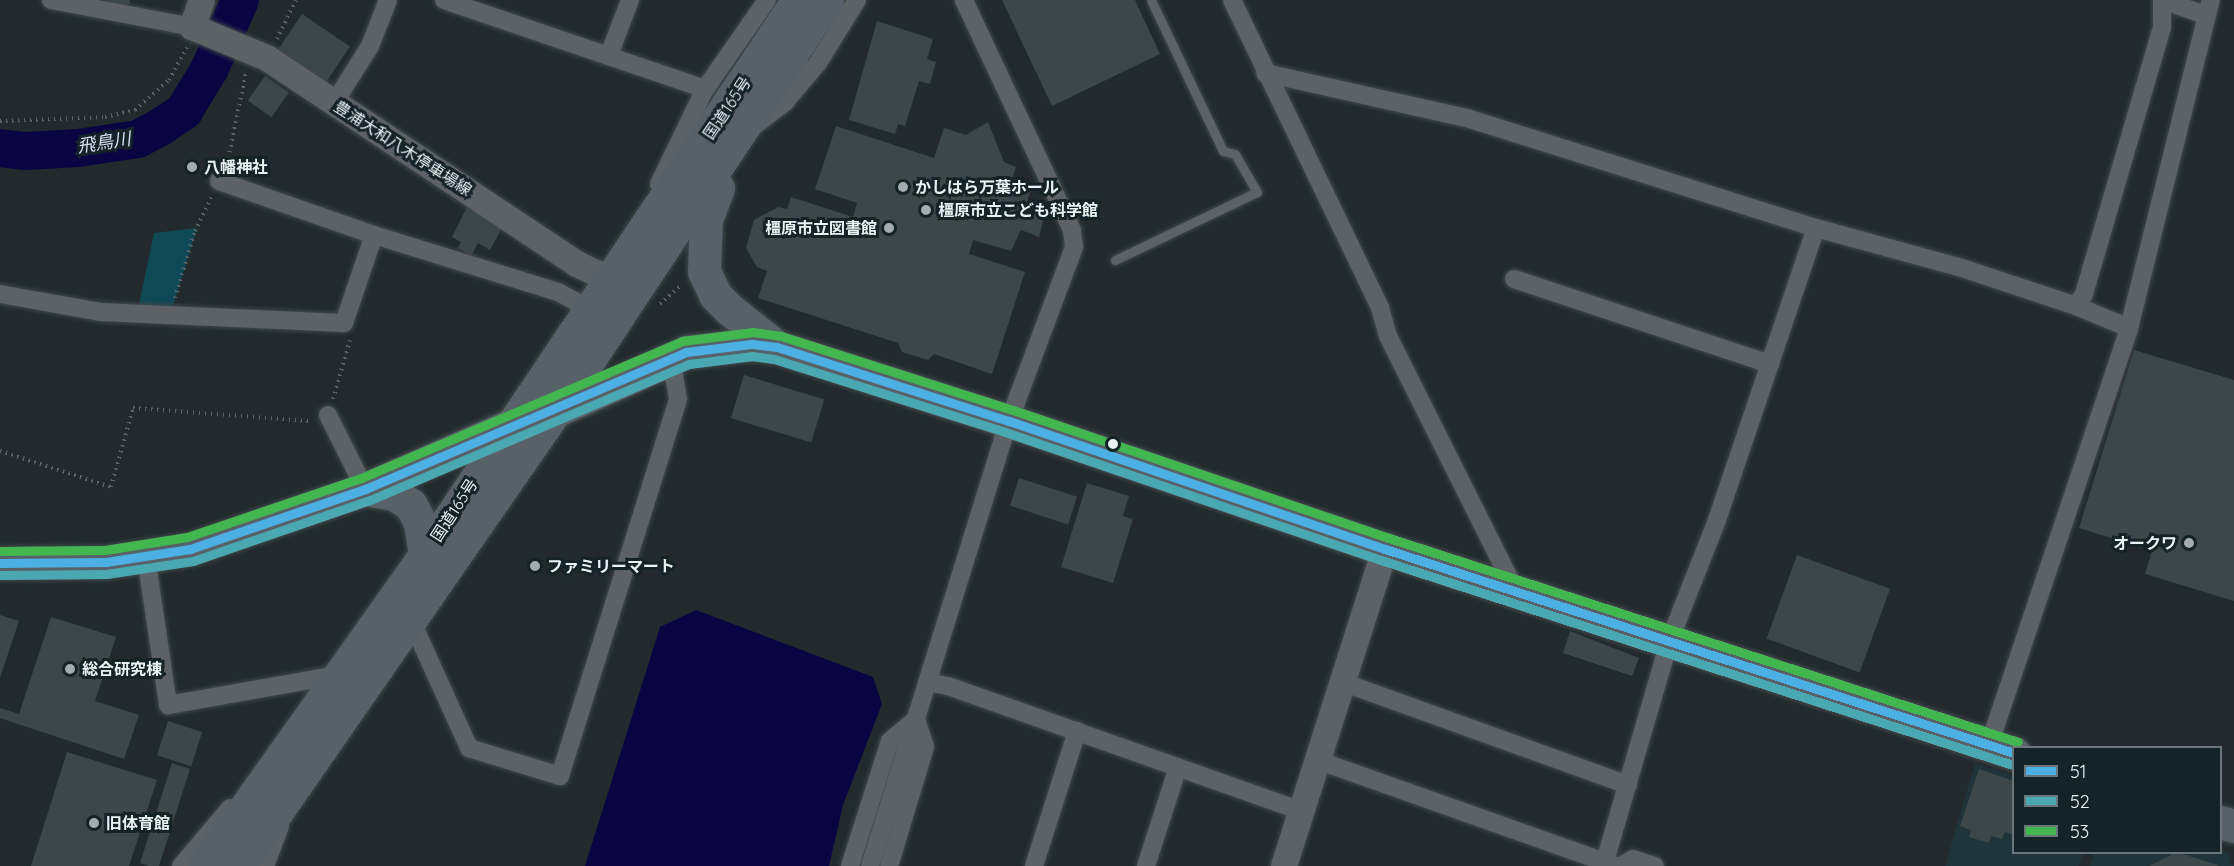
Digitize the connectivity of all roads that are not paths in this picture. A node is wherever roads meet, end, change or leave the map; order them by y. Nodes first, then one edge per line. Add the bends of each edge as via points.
1 (51, 0) edge
2 (202, 0) edge
3 (388, 0) edge
4 (444, 0) edge
5 (630, 0) edge
6 (767, 0) edge
7 (798, 0) edge
8 (827, 0) edge
9 (857, 0) edge
10 (964, 0) edge
11 (1151, 0) edge
12 (1232, 0) edge
13 (2162, 0) edge
14 (93, 4) edge
15 (2208, 8) edge
16 (197, 29) junction
17 (609, 55) junction
18 (1265, 73) junction
19 (705, 89) junction
20 (334, 104) junction
21 (737, 139) junction
22 (219, 181) dead end
23 (647, 224) junction
24 (1816, 228) junction
25 (374, 235) junction
26 (1115, 260) dead end
27 (1514, 279) dead end
28 (0, 294) edge
29 (633, 294) junction
30 (2076, 306) junction
31 (590, 309) junction
32 (2129, 328) junction
33 (777, 347) junction
34 (671, 358) junction
35 (1770, 364) junction
36 (555, 411) junction
37 (322, 419) road end
38 (1009, 421) junction
39 (509, 426) junction
40 (364, 489) junction
41 (1385, 549) junction
42 (425, 555) junction
43 (146, 557) junction
44 (0, 563) edge
45 (1515, 590) junction
46 (411, 620) junction
47 (1669, 642) junction
48 (338, 675) junction
49 (927, 682) junction
50 (1342, 682) junction
51 (916, 719) junction
52 (1077, 731) junction
53 (2001, 749) edge
54 (1317, 760) junction
55 (1178, 767) junction
56 (285, 774) junction
57 (1628, 785) junction
58 (1301, 810) junction
59 (1614, 864) edge
60 (181, 866) edge
61 (204, 866) edge
62 (238, 866) edge
63 (265, 866) edge
64 (850, 866) edge
65 (870, 866) edge
66 (890, 866) edge
67 (1034, 866) edge
68 (1146, 866) edge
69 (1284, 866) edge
70 (1655, 866) edge

1 - 14 street
2 - 16 main road
3 - 20 street via 370,46
4 - 17 street
5 - 17 street
6 - 19 street
7 - 23 highway, 国道165号
8 - 21 highway, 国道165号
9 - 21 street via 818,63 785,102
10 - 38 street via 1072,230 1073,258 1050,305
11 - 26 lane via 1223,151 1235,154 1257,192
12 - 18 street
13 - 15 street
13 - 30 street via 2162,28 2084,294
14 - 16 street
15 - 32 street
16 - 20 main road, 豊浦大和八木停車場線 via 267,58
17 - 19 street
18 - 24 street via 1467,118
18 - 45 street via 1380,308 1388,336
19 - 23 street via 652,198
20 - 29 main road, 豊浦大和八木停車場線 via 577,264
21 - 29 highway, 国道165号
21 - 33 highway via 706,219 704,271 715,295
22 - 25 street
23 - 29 highway, 国道165号
24 - 30 street via 1939,261
24 - 35 street
25 - 28 street via 344,323 101,312
25 - 31 street via 558,292
27 - 35 street
29 - 31 highway, 国道165号
29 - 36 highway, 国道165号
30 - 32 street
31 - 39 highway, 国道165号
32 - 53 street
33 - 34 highway via 731,344
33 - 38 highway
34 - 36 highway
34 - 46 street via 678,399 560,776 469,748
35 - 47 street via 1717,520
36 - 39 highway
36 - 46 highway, 国道165号
37 - 40 street
38 - 41 highway
38 - 49 street
39 - 40 highway
39 - 42 highway, 国道165号
40 - 42 highway via 394,494 411,505 420,523
40 - 43 highway via 240,534
41 - 45 highway
41 - 50 main road
42 - 48 highway, 国道165号
43 - 44 highway via 68,564
43 - 48 street via 168,705
45 - 47 highway
46 - 56 highway, 国道165号
47 - 53 highway
47 - 57 street
48 - 56 highway, 国道165号
49 - 51 street
49 - 52 street
50 - 54 main road
50 - 57 street
51 - 64 street via 890,741
51 - 65 street
51 - 66 street via 926,747
52 - 55 street
52 - 67 street
54 - 58 main road
54 - 59 street
55 - 58 street
55 - 68 street
56 - 60 street via 206,831
56 - 61 highway, 国道165号
56 - 62 highway, 国道165号
56 - 63 street
57 - 59 street
58 - 69 main road
59 - 70 street via 1633,859

